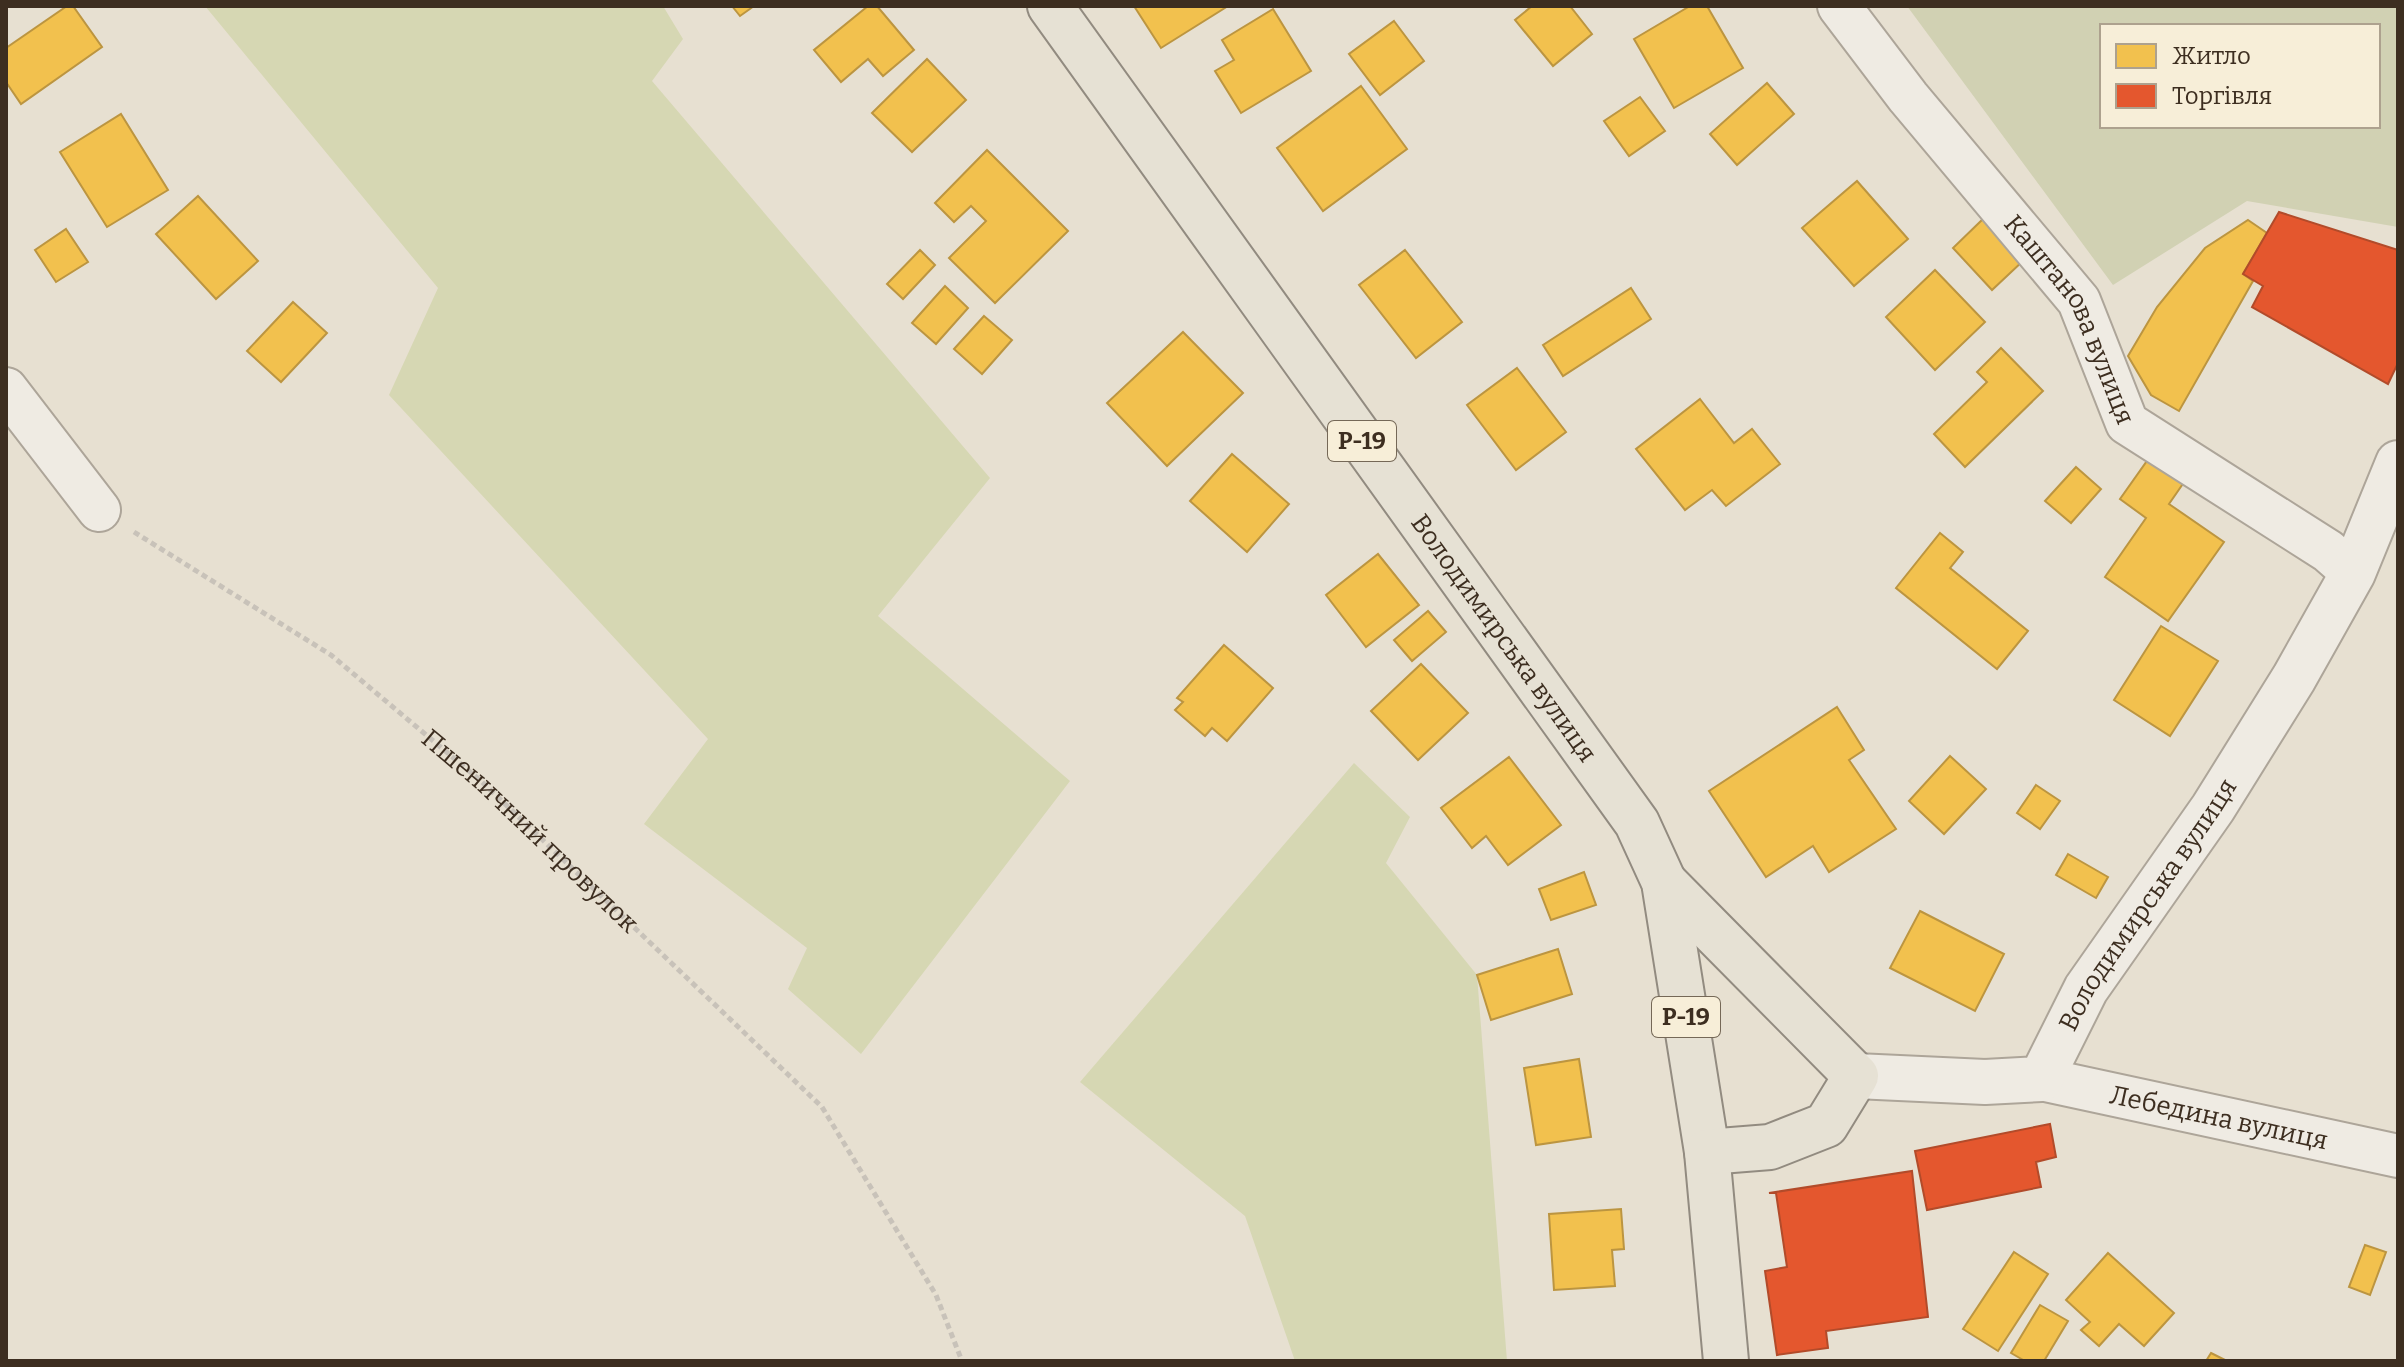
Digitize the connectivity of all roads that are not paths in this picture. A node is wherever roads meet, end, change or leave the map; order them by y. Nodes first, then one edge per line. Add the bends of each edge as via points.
1 (1050, 6) edge
2 (1839, 6) edge
3 (6, 389) edge
4 (2398, 463) edge
5 (99, 510) road end
6 (2353, 573) junction
7 (1664, 882) junction
8 (1856, 1076) junction
9 (2041, 1079) junction
10 (1707, 1152) junction
11 (2398, 1156) edge
12 (1726, 1361) edge

1 - 7 main road, Володимирська вулиця / Р-19 via 1637,823
2 - 6 street, Каштанова вулиця via 2079,301 2127,423 2328,551
3 - 5 street
4 - 6 street, Володимирська вулиця
6 - 9 street, Володимирська вулиця via 2213,808 2086,989
7 - 8 main road
7 - 10 main road, Володимирська вулиця / Р-19
8 - 9 street
8 - 10 main road via 1826,1125 1770,1147
9 - 11 street, Лебедина вулиця
10 - 12 main road, Володимирська вулиця / Р-19

